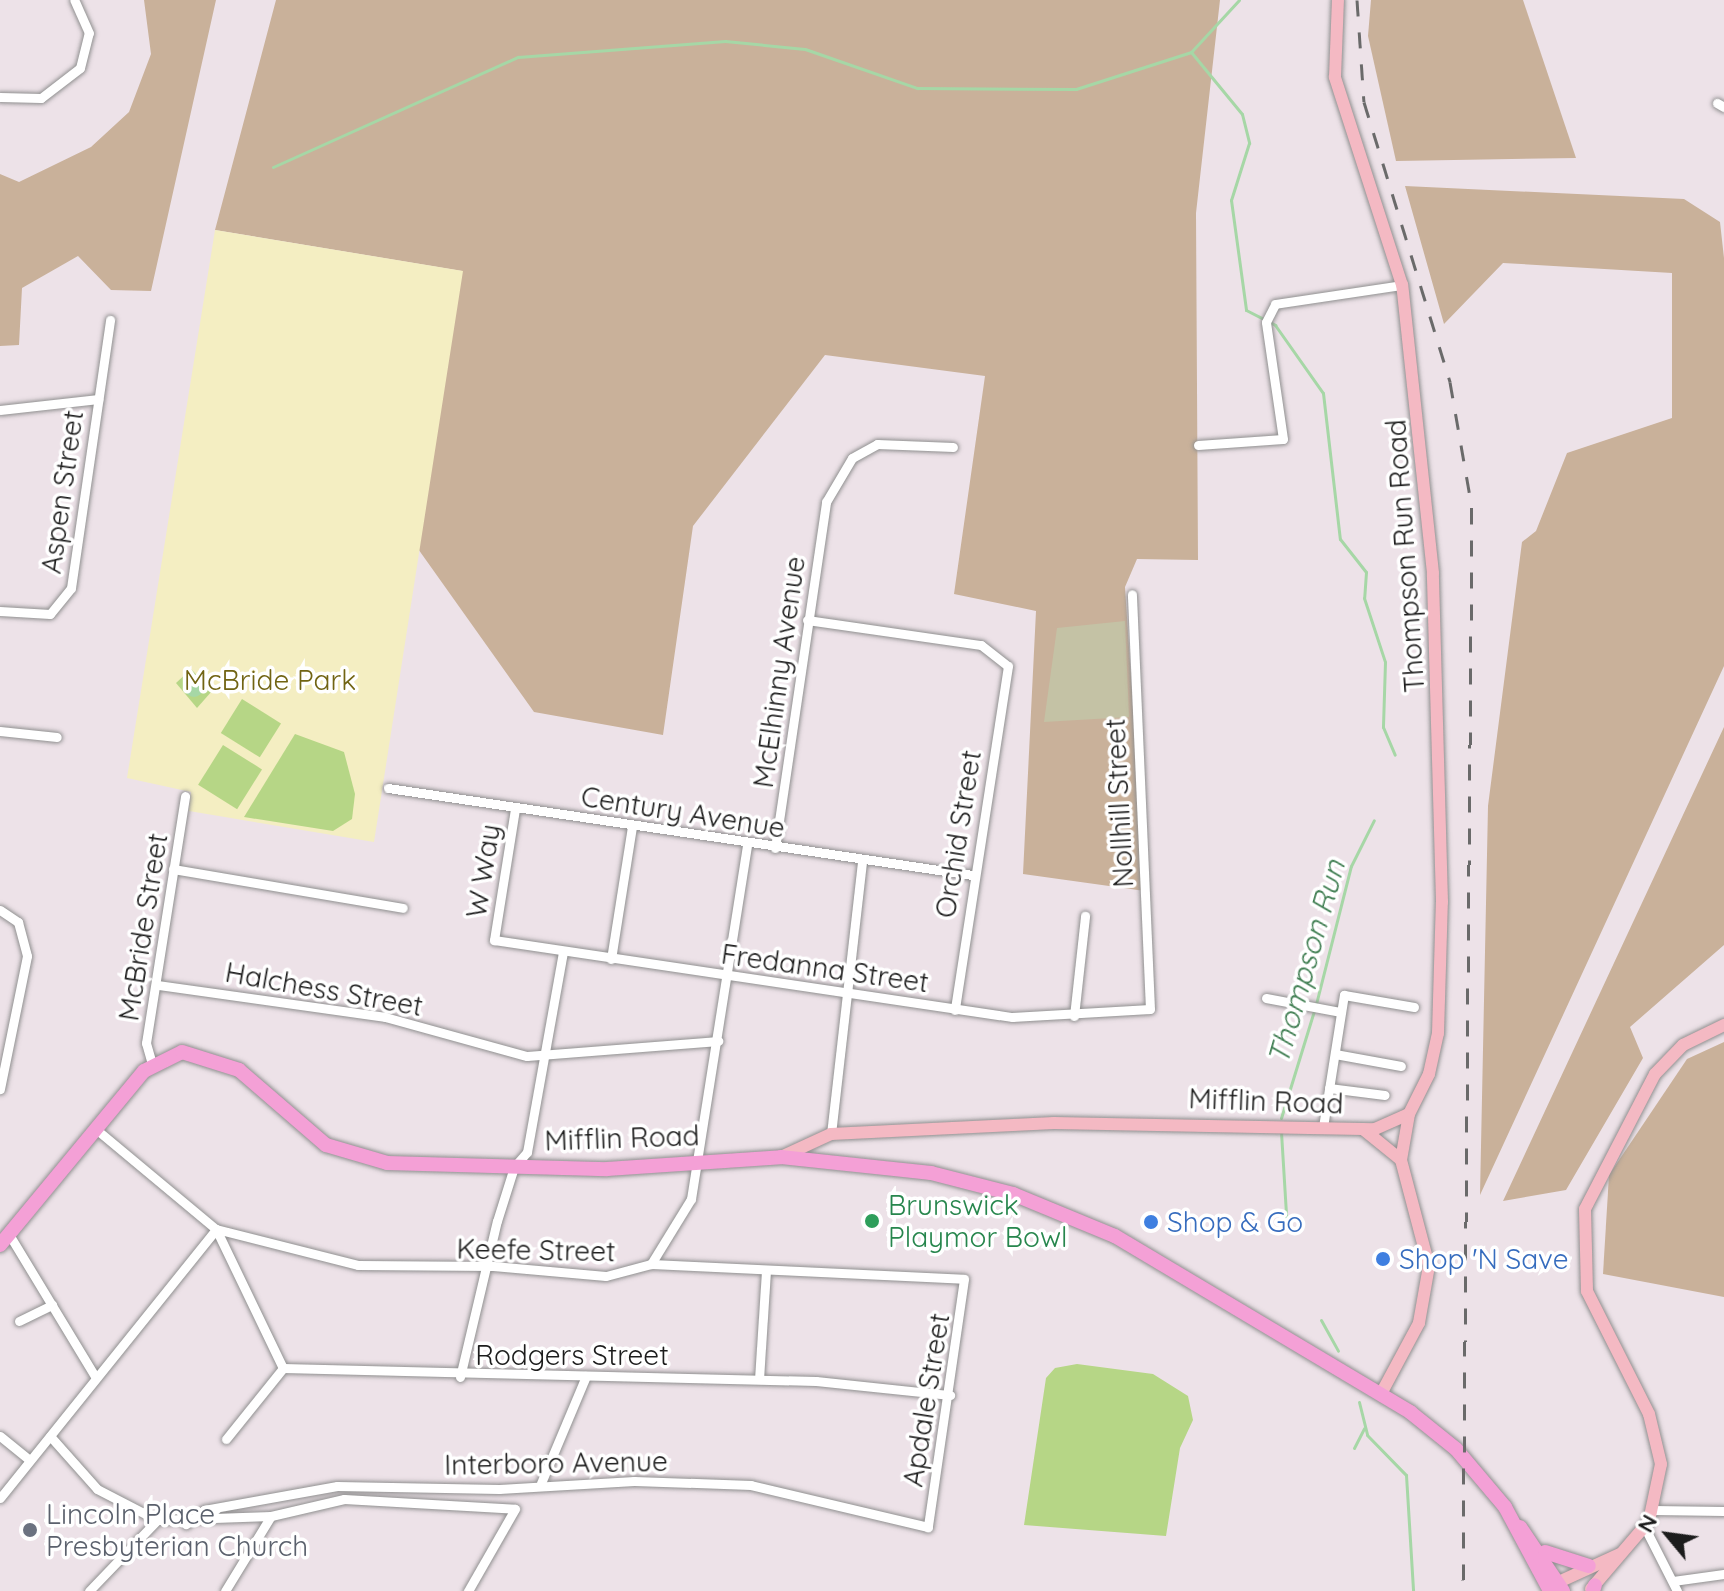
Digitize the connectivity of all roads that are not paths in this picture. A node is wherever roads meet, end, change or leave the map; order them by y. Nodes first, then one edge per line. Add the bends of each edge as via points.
1 (74, 0) edge
2 (1338, 0) edge
3 (0, 97) edge
4 (1402, 285) junction
5 (110, 320) dead end
6 (98, 399) junction
7 (0, 410) edge
8 (1198, 445) dead end
9 (953, 447) dead end
10 (1132, 594) dead end
11 (0, 611) edge
12 (807, 620) junction
13 (0, 731) edge
14 (57, 737) dead end
15 (388, 788) dead end
16 (185, 796) dead end
17 (515, 809) junction
18 (632, 827) junction
19 (747, 845) junction
20 (775, 848) junction
21 (862, 863) junction
22 (173, 869) junction
23 (972, 875) junction
24 (403, 908) dead end
25 (0, 910) edge
26 (1085, 916) dead end
27 (494, 940) joint
28 (563, 952) junction
29 (611, 959) junction
30 (726, 976) junction
31 (158, 985) junction
32 (841, 993) junction
33 (1266, 998) dead end
34 (1414, 1007) dead end
35 (1150, 1009) joint
36 (955, 1010) junction
37 (1340, 1012) junction
38 (1074, 1016) junction
39 (1724, 1025) edge
40 (718, 1041) junction
41 (1335, 1054) junction
42 (540, 1056) junction
43 (152, 1064) junction
44 (1401, 1066) dead end
45 (1329, 1088) junction
46 (0, 1089) edge
47 (1385, 1095) dead end
48 (1409, 1114) junction
49 (1323, 1127) junction
50 (1363, 1129) junction
51 (97, 1130) junction
52 (831, 1134) junction
53 (781, 1157) junction
54 (1401, 1160) junction
55 (698, 1162) junction
56 (514, 1167) junction
57 (216, 1229) junction
58 (5, 1240) edge
59 (651, 1264) junction
60 (484, 1267) junction
61 (766, 1271) junction
62 (964, 1279) joint
63 (52, 1305) junction
64 (19, 1321) dead end
65 (283, 1368) junction
66 (586, 1376) junction
67 (460, 1377) junction
68 (96, 1378) junction
69 (759, 1379) junction
70 (1381, 1394) junction
71 (950, 1395) junction
72 (0, 1436) edge
73 (50, 1436) junction
74 (226, 1439) dead end
75 (30, 1460) junction
76 (541, 1483) junction
77 (0, 1498) edge
78 (1653, 1510) junction
79 (1724, 1511) edge
80 (271, 1516) junction
81 (157, 1520) junction
82 (186, 1524) junction
83 (1517, 1524) junction
84 (928, 1527) joint
85 (1645, 1528) junction
86 (1540, 1548) junction
87 (1630, 1549) junction
88 (1589, 1566) junction
89 (1724, 1574) edge
90 (1675, 1586) edge
91 (1555, 1587) edge
92 (1592, 1589) edge
93 (89, 1591) edge
94 (225, 1591) edge
95 (468, 1591) edge

1 - 3 street via 89,33 80,68 41,98
2 - 4 street, Thompson Run Road via 1335,77
4 - 8 street via 1336,289 1267,317 1283,439
4 - 48 street, Thompson Run Road via 1433,573 1442,771 1438,1033 1429,1074
5 - 6 street, Aspen Street
6 - 7 street
6 - 11 street, Aspen Street via 71,588 50,614
9 - 12 street, McElhinny Avenue via 877,444 852,458 826,502
10 - 35 street, Nollhill Street
12 - 20 street, McElhinny Avenue
12 - 23 street, Orchid Street via 981,645 1008,666
13 - 14 street
15 - 17 street, Century Avenue
16 - 22 street, McBride Street
17 - 18 street, Century Avenue
17 - 27 street, W Way
18 - 19 street, Century Avenue
18 - 29 street
19 - 20 street, Century Avenue
19 - 30 street
20 - 21 street, Century Avenue
21 - 23 street, Century Avenue
21 - 32 street
22 - 24 street
22 - 31 street, McBride Street
23 - 36 street, Orchid Street
25 - 46 street via 18,922 27,956
26 - 38 street
27 - 28 street, Fredanna Street
28 - 29 street, Fredanna Street
28 - 42 street
29 - 30 street, Fredanna Street
30 - 32 street, Fredanna Street
30 - 40 street
31 - 42 street, Halchess Street via 385,1017 489,1050
31 - 43 street, McBride Street via 146,1043
32 - 36 street, Fredanna Street
32 - 52 street via 848,1004
33 - 37 street
34 - 37 street via 1344,995
35 - 38 street, Fredanna Street
36 - 38 street, Fredanna Street
37 - 41 street
39 - 78 street via 1683,1045 1655,1074 1598,1172 1582,1222 1587,1291 1658,1442 1661,1482
40 - 42 street, Halchess Street
40 - 55 street
41 - 44 street
41 - 45 street
42 - 56 street via 527,1152
43 - 51 main road
43 - 56 main road, Mifflin Road via 193,1052 226,1062 313,1136 363,1158
45 - 47 street
45 - 49 street
48 - 50 street
48 - 54 street, Thompson Run Road
49 - 50 street, Mifflin Road
49 - 52 street, Mifflin Road via 1054,1123
50 - 54 street
51 - 57 street, Keefe Street
51 - 58 main road
52 - 53 street, Mifflin Road
53 - 55 main road, Mifflin Road
53 - 70 main road via 931,1173 1073,1217 1165,1262
54 - 70 street, Thompson Run Road via 1430,1281 1419,1323
55 - 56 main road, Mifflin Road
55 - 59 street via 691,1199
56 - 60 street
57 - 60 street, Keefe Street via 358,1265
57 - 65 street
57 - 68 street
58 - 63 street
59 - 60 street, Keefe Street via 606,1276
59 - 61 street, Keefe Street
60 - 67 street
61 - 62 street, Keefe Street
61 - 69 street
62 - 71 street, Apdale Street
63 - 64 street
63 - 68 street
65 - 67 street, Rodgers Street
65 - 74 street
66 - 67 street, Rodgers Street
66 - 69 street, Rodgers Street
66 - 76 street
68 - 73 street
69 - 71 street, Rodgers Street via 886,1384
70 - 83 main road via 1456,1449
71 - 84 street, Apdale Street
72 - 75 street
73 - 75 street
73 - 81 street, Interboro Avenue via 97,1489
75 - 77 street
76 - 82 street, Interboro Avenue via 337,1486 204,1510
76 - 84 street, Interboro Avenue via 751,1485
78 - 79 street
78 - 85 street
80 - 82 street, Interboro Avenue
80 - 94 street
80 - 95 street, Interboro Avenue via 344,1499 515,1509
81 - 82 street, Interboro Avenue
81 - 93 street
83 - 86 main road
83 - 91 main road
85 - 87 street
85 - 90 street
86 - 88 main road via 1566,1564
86 - 91 main road
87 - 88 street
87 - 92 street
88 - 91 street
89 - 90 street

